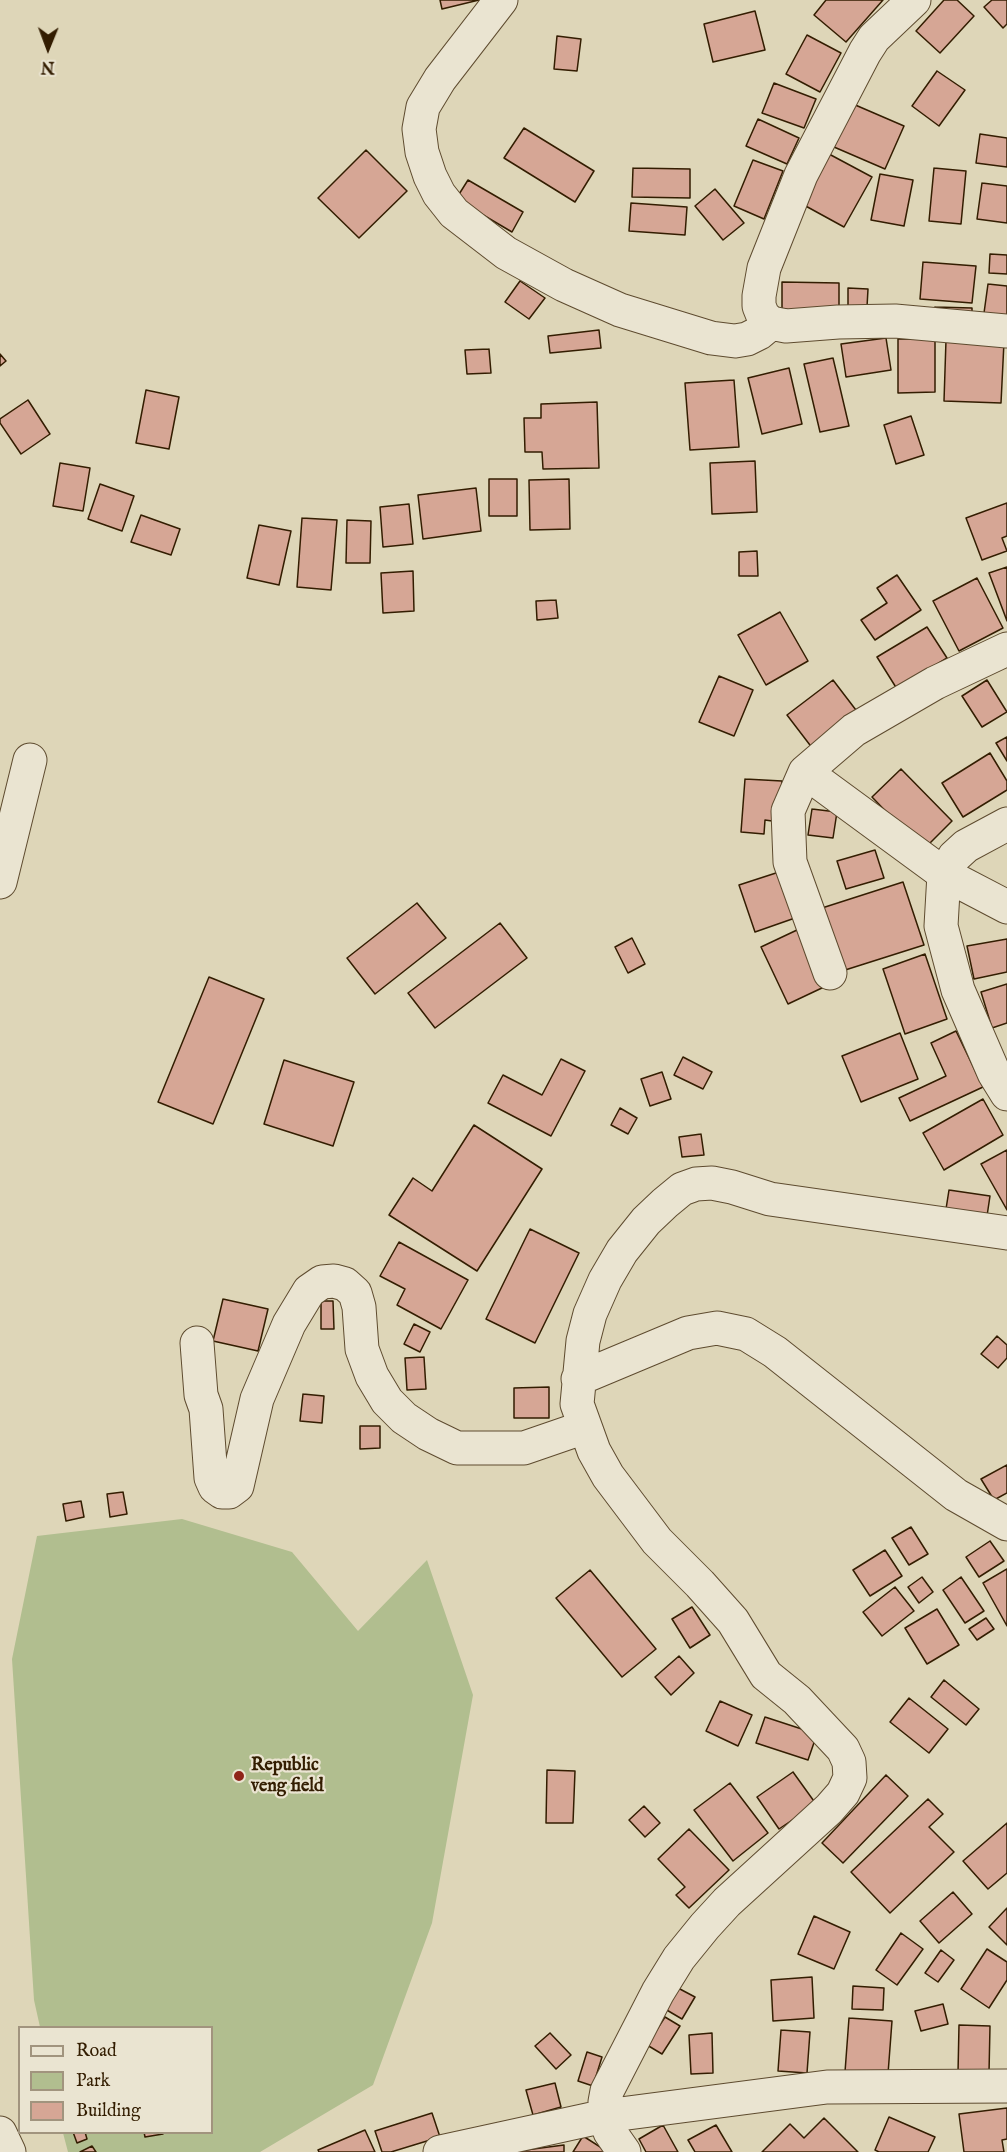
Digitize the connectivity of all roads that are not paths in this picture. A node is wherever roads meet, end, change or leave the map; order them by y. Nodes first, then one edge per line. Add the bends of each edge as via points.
1 (501, 0) edge
2 (914, 0) edge
3 (771, 323) junction
4 (1007, 331) edge
5 (1007, 649) edge
6 (30, 760) dead end
7 (805, 772) junction
8 (1007, 824) edge
9 (944, 874) junction
10 (0, 882) edge
11 (1007, 907) edge
12 (830, 973) dead end
13 (1007, 1094) edge
14 (1007, 1233) edge
15 (197, 1343) dead end
16 (578, 1379) junction
17 (585, 1426) junction
18 (1007, 1524) edge
19 (1007, 2086) edge
20 (604, 2116) junction
21 (0, 2133) edge
22 (9, 2152) edge
23 (440, 2152) edge
24 (624, 2152) edge

1 - 3 street via 423,107 419,129 427,168 439,194 454,213 506,254 620,310 711,338 747,339
2 - 3 street via 865,52 801,175 764,268 759,306
3 - 4 street via 786,326 895,321
5 - 7 street via 935,683 854,730
6 - 10 street
7 - 9 street
7 - 12 street via 788,811 790,862
8 - 9 street via 966,846
9 - 11 street
9 - 13 street via 941,926 958,990
14 - 16 street via 770,1199 732,1186 696,1184 665,1203 622,1251 590,1314
15 - 17 street via 212,1478 222,1492 237,1486 257,1399 289,1324 309,1291 322,1282 345,1284 355,1293 362,1349 372,1376 404,1419 428,1434 457,1448 524,1448
16 - 17 street via 577,1404
16 - 18 street via 688,1333 717,1328 746,1334 775,1352 956,1495
17 - 20 street via 608,1476 657,1541 733,1621 766,1675 797,1700 843,1749 850,1778 829,1809 727,1902 679,1958 608,2091
19 - 20 street via 827,2087
20 - 23 street
20 - 24 street
21 - 22 street

